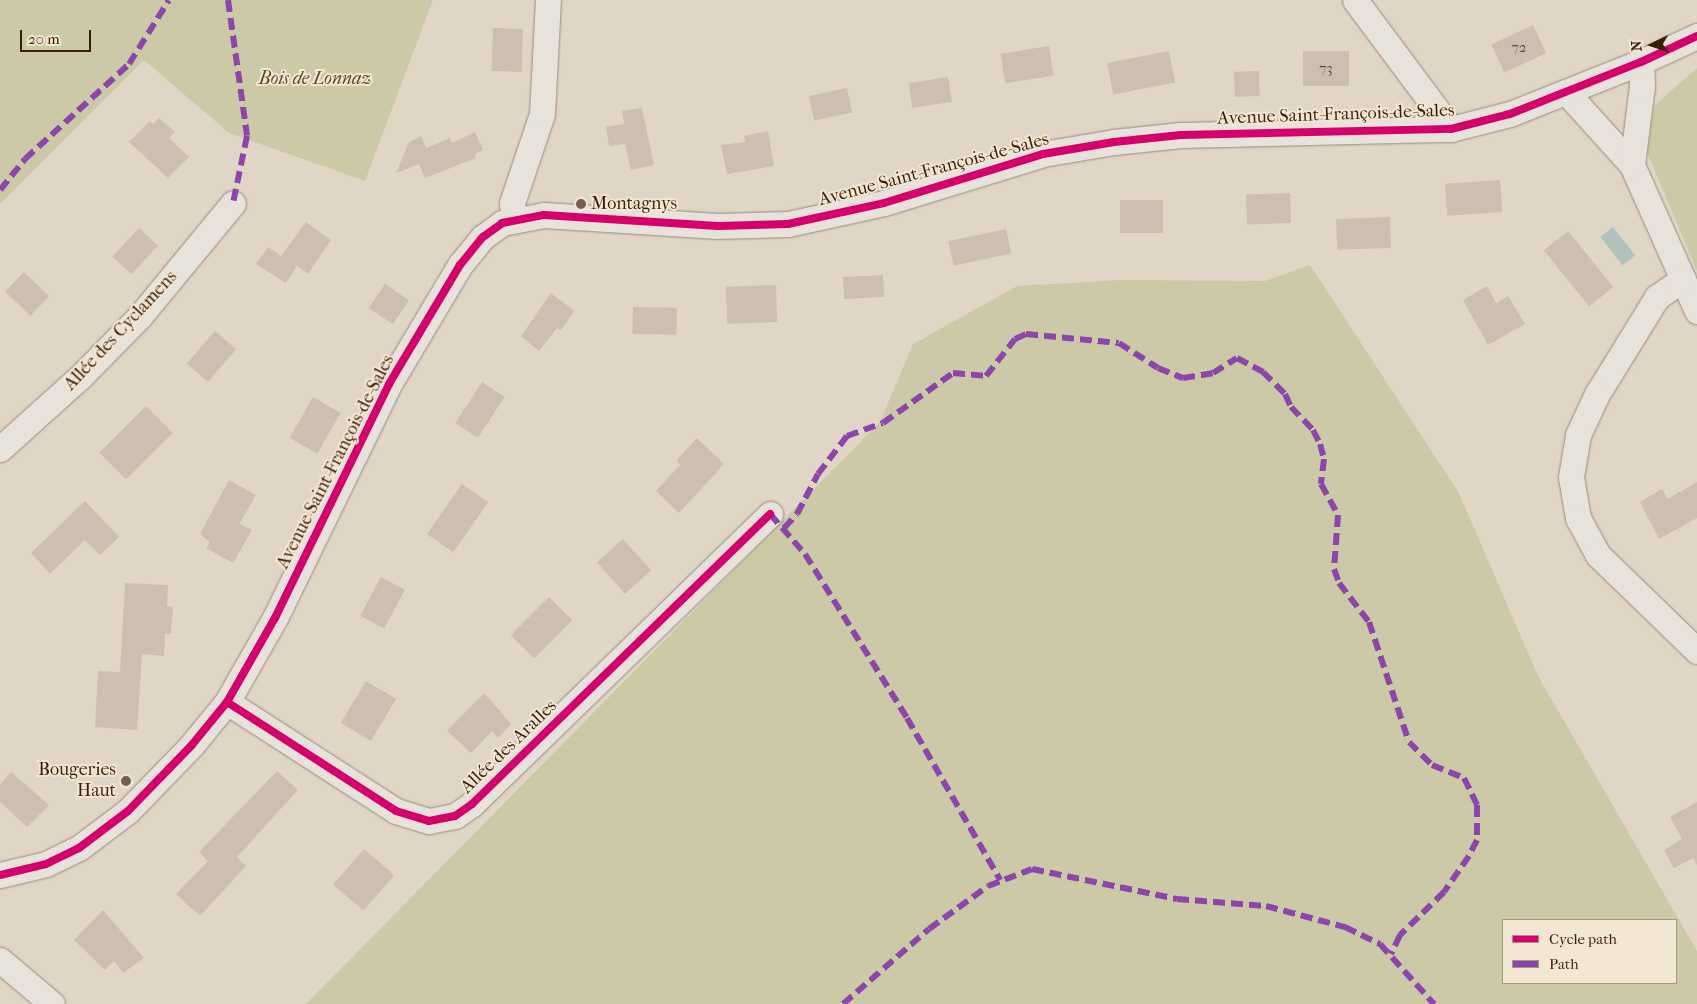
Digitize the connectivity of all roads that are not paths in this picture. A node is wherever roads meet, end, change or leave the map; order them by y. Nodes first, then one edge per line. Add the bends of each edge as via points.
1 (548, 0) edge
2 (1355, 0) edge
3 (1697, 36) edge
4 (1642, 62) junction
5 (1566, 92) junction
6 (1451, 129) junction
7 (1632, 164) junction
8 (233, 203) dead end
9 (514, 219) junction
10 (1683, 279) junction
11 (1697, 311) edge
12 (0, 449) edge
13 (770, 514) dead end
14 (1697, 651) edge
15 (227, 702) junction
16 (0, 875) edge
17 (0, 960) edge
18 (52, 1004) edge

1 - 9 street via 547,76 542,114 512,203
2 - 6 street
3 - 4 street, Avenue Saint-François-de-Sales
4 - 5 street, Avenue Saint-François-de-Sales
4 - 7 street
5 - 6 street, Avenue Saint-François-de-Sales via 1494,119
5 - 7 street
6 - 9 street, Avenue Saint-François-de-Sales via 1181,135 1114,142 1043,154 884,203 788,224 718,226 570,215
7 - 10 street
8 - 12 street, Allée des Cyclamens via 140,316 80,377
9 - 15 street, Avenue Saint-François-de-Sales via 491,230 474,245 389,384 275,618
10 - 11 street
10 - 14 street via 1658,297 1597,394 1578,435 1571,477 1578,518 1598,555
13 - 15 street, Allée des Aralles via 472,804 455,816 429,820 396,811
15 - 16 street, Avenue Saint-François-de-Sales via 191,746 128,811 79,848 46,864
17 - 18 street

